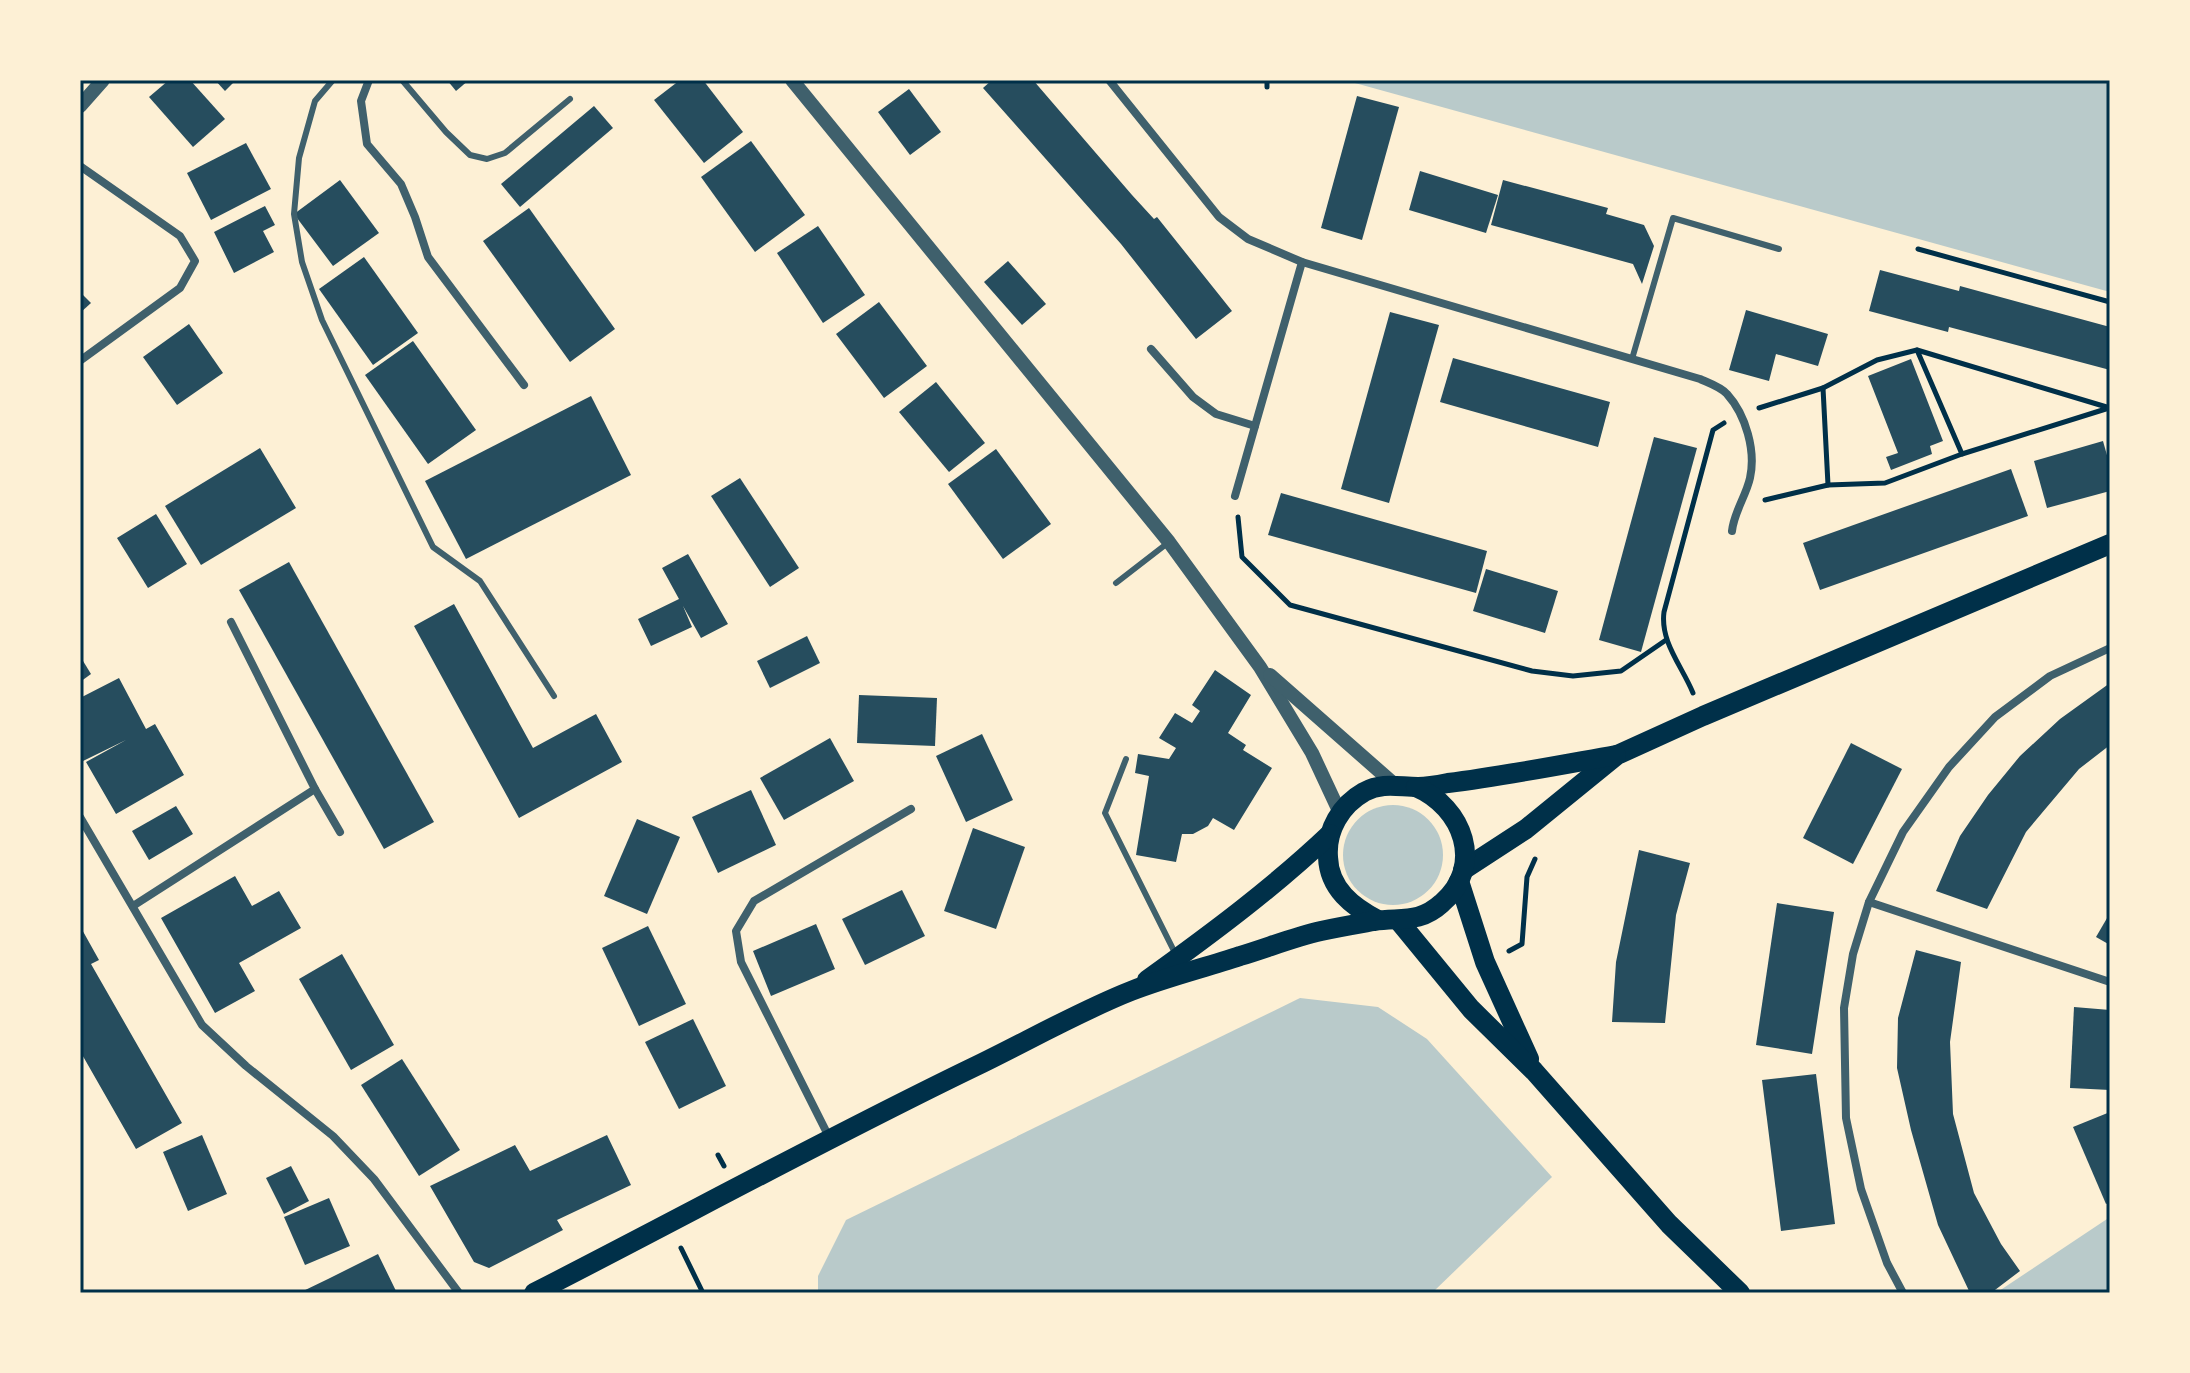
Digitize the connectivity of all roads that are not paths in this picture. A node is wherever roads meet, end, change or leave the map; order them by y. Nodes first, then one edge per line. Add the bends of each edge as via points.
1 (103, 80) edge
2 (333, 80) edge
3 (369, 80) edge
4 (402, 80) edge
5 (792, 80) edge
6 (1109, 80) edge
7 (570, 99) dead end
8 (80, 106) edge
9 (80, 166) edge
10 (1779, 249) dead end
11 (1302, 262) junction
12 (1151, 349) dead end
13 (1632, 359) junction
14 (81, 360) edge
15 (524, 385) dead end
16 (1255, 426) junction
17 (1235, 496) road end
18 (1732, 531) dead end
19 (1169, 542) junction
20 (2110, 544) edge
21 (1116, 583) dead end
22 (231, 622) dead end
23 (2110, 648) edge
24 (1260, 667) junction
25 (554, 696) dead end
26 (1617, 755) junction
27 (1126, 759) dead end
28 (1394, 784) junction
29 (1416, 787) junction
30 (315, 789) junction
31 (911, 809) dead end
32 (1340, 813) junction
33 (80, 817) edge
34 (340, 832) dead end
35 (1330, 834) junction
36 (1461, 875) junction
37 (1869, 902) junction
38 (133, 906) junction
39 (1388, 920) junction
40 (1177, 958) junction
41 (2110, 982) edge
42 (1130, 991) junction
43 (1534, 1071) junction
44 (830, 1137) junction
45 (459, 1293) edge
46 (534, 1293) edge
47 (1740, 1293) edge
48 (1903, 1293) edge

1 - 8 street
2 - 25 lane via 315,101 299,158 294,214 302,262 322,320 433,547 480,581
3 - 15 street via 361,101 367,144 401,184 428,257
4 - 7 lane via 470,155 487,159 505,153
5 - 19 street
6 - 11 street via 1219,217 1248,239
9 - 14 street via 180,236 195,261 180,288
10 - 13 lane via 1673,218
11 - 13 street
11 - 16 street
12 - 16 street via 1193,397 1216,414
13 - 18 street via 1726,392 1740,414 1750,441 1750,477
16 - 17 street
19 - 21 lane
19 - 24 street
20 - 26 main road
22 - 30 street
23 - 37 street via 2050,676 1995,717 1949,767 1903,832
24 - 28 street
24 - 32 street via 1312,753
26 - 29 main road
26 - 36 main road
27 - 40 lane via 1105,813
28 - 29 main road
28 - 32 main road via 1367,791
29 - 36 main road via 1445,804 1460,826 1465,848
30 - 34 street
30 - 38 street
31 - 44 street via 754,901 736,931 741,962
32 - 35 main road
33 - 38 street
35 - 39 main road via 1330,871 1340,893 1358,910
35 - 40 main road via 1292,870
36 - 39 main road via 1444,902 1428,914
36 - 43 main road via 1485,962
37 - 41 street
37 - 48 street via 1844,1008 1846,1118 1861,1189
38 - 45 street via 202,1025 333,1136 374,1179
39 - 42 main road via 1317,932
39 - 43 main road
40 - 42 main road
42 - 44 main road
43 - 47 main road via 1669,1224
44 - 46 main road

